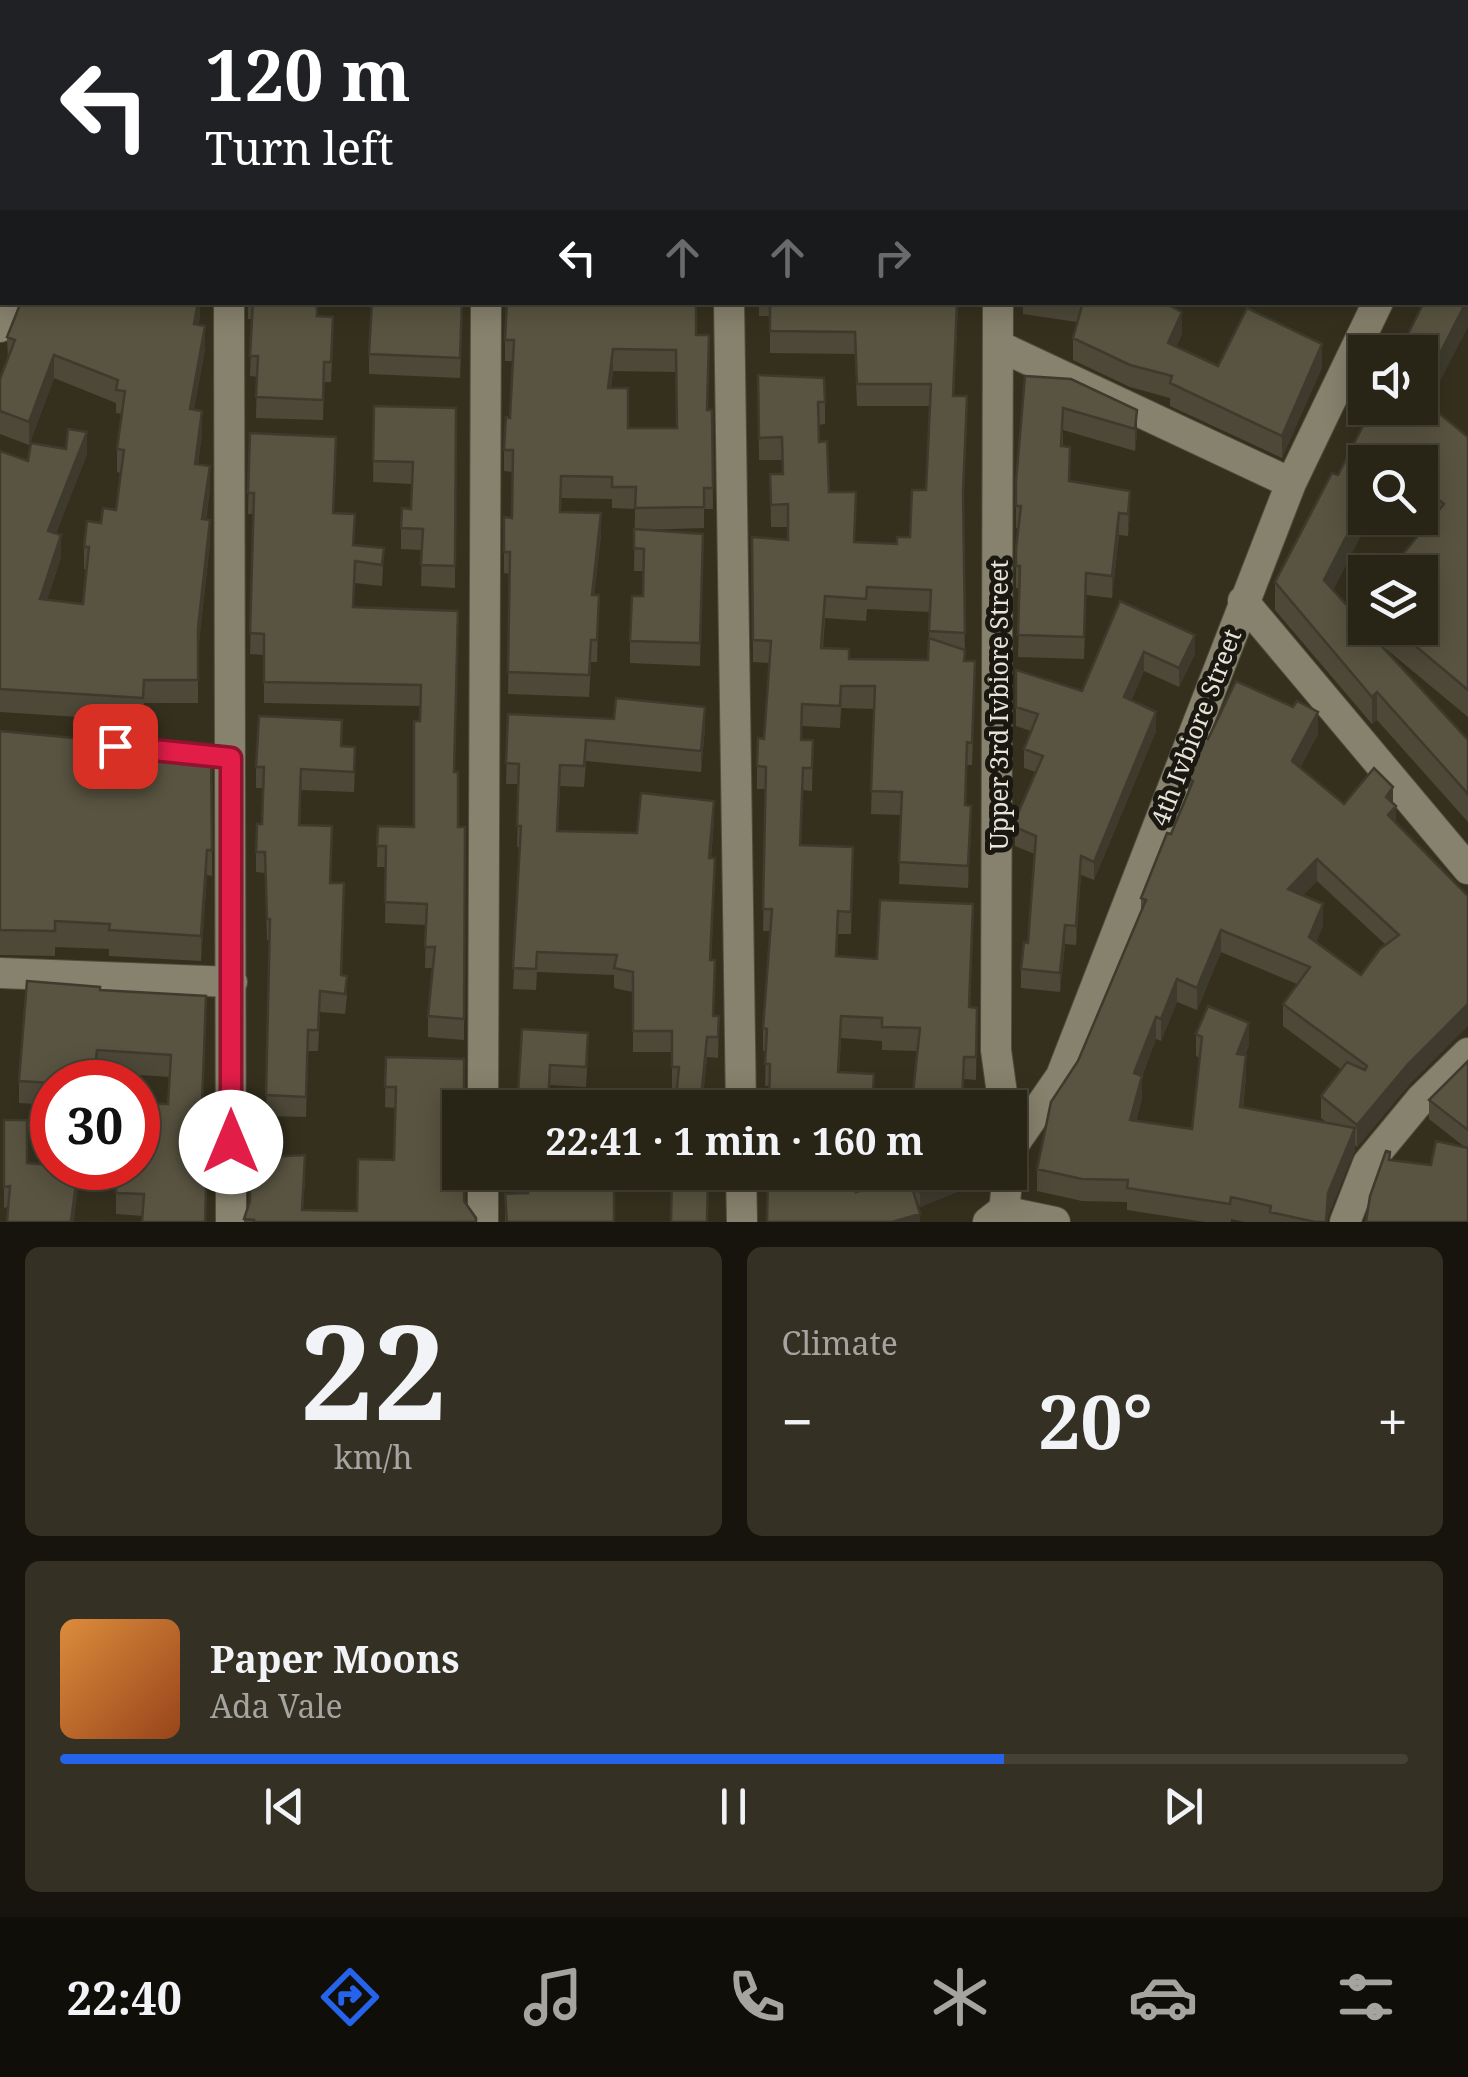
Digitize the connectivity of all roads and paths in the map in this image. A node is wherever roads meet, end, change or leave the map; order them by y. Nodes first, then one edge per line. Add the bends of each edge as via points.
1 (229, 305) edge
2 (486, 305) edge
3 (729, 305) edge
4 (998, 305) edge
5 (1377, 305) edge
6 (999, 346) junction
7 (1290, 483) junction
8 (1243, 600) junction
9 (192, 754) edge
10 (231, 758) junction
11 (1468, 868) edge
12 (0, 973) edge
13 (232, 982) junction
14 (1468, 1054) edge
15 (484, 1090) edge
16 (740, 1090) edge
17 (1002, 1090) edge
18 (1027, 1125) edge
19 (483, 1190) edge
20 (742, 1190) edge
21 (1004, 1190) edge
22 (998, 1218) edge
23 (231, 1222) edge
24 (483, 1222) edge
25 (742, 1222) edge
26 (1055, 1222) edge
27 (1345, 1222) edge

1 - 10 street
2 - 15 street
3 - 16 street
4 - 6 street, Upper 3rd Ivbiore Street
5 - 7 street, 4th Ivbiore Street
6 - 7 street
6 - 17 street, Upper 3rd Ivbiore Street via 996,1050
7 - 8 street, 4th Ivbiore Street
8 - 11 street
8 - 18 street, 4th Ivbiore Street via 1061,1076
9 - 10 street
10 - 13 street
12 - 13 street
13 - 23 street
14 - 27 street via 1368,1163
19 - 24 street
20 - 25 street
21 - 22 street
22 - 26 street

